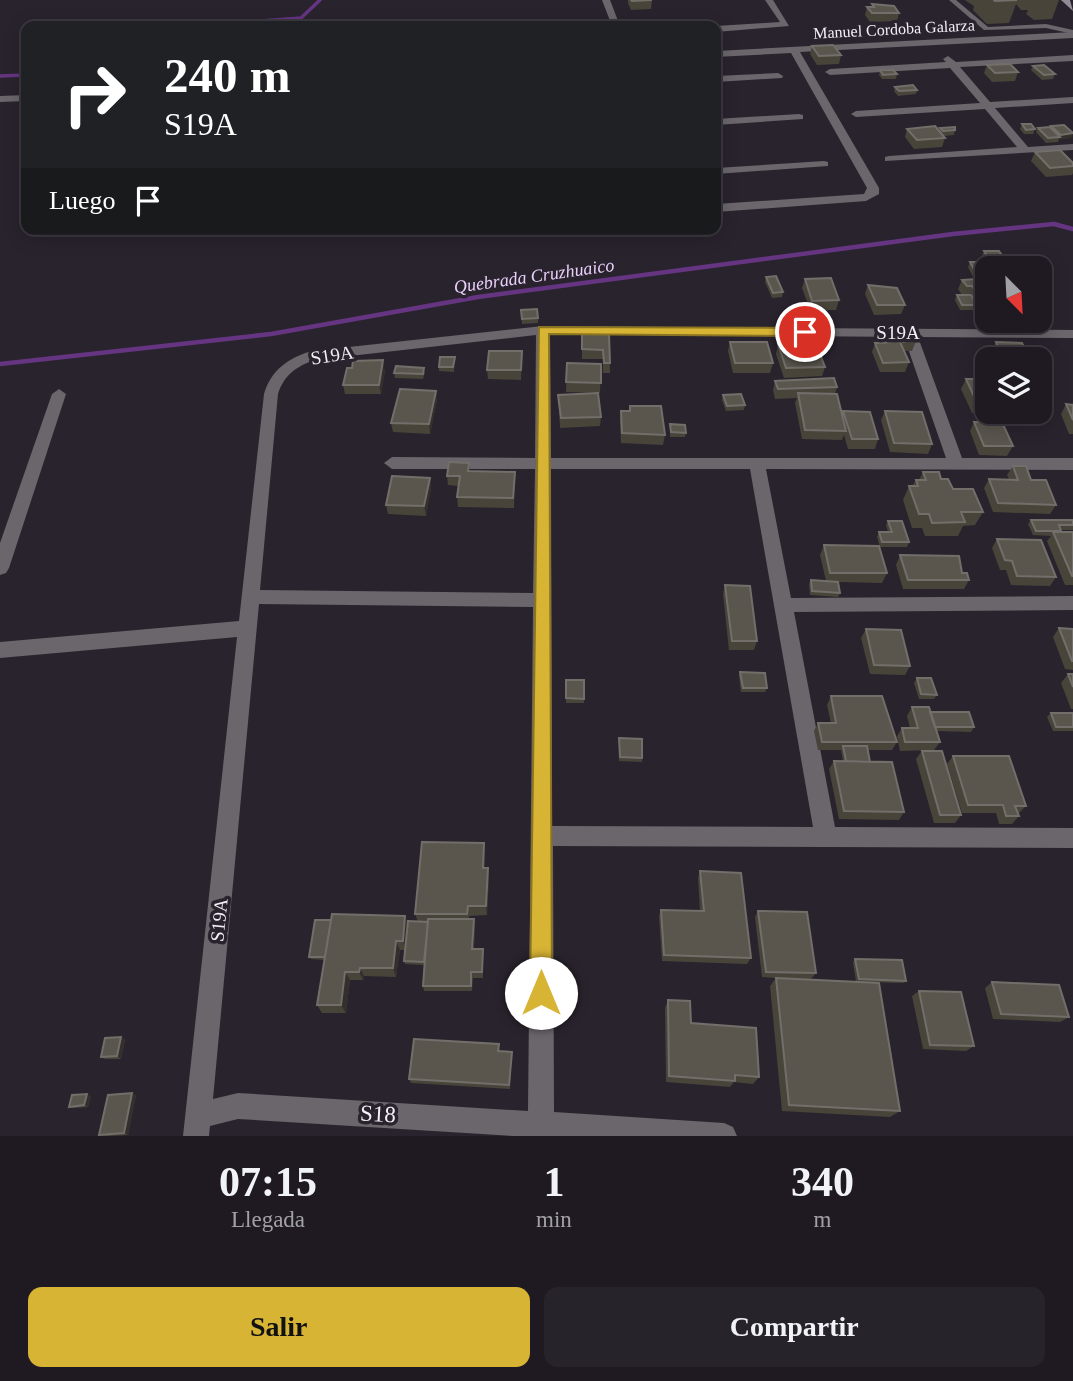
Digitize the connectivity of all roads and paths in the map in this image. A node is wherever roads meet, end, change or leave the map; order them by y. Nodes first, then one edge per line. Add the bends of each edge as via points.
1 (606, 0) edge
2 (769, 0) edge
3 (952, 0) edge
4 (1065, 0) edge
5 (1073, 8) edge
6 (614, 21) edge
7 (721, 29) edge
8 (1073, 34) edge
9 (934, 43) junction
10 (794, 50) junction
11 (721, 54) edge
12 (1073, 58) edge
13 (953, 65) junction
14 (830, 72) dead end
15 (778, 76) dead end
16 (721, 79) edge
17 (21, 98) edge
18 (0, 99) edge
19 (1073, 100) edge
20 (987, 106) junction
21 (856, 114) dead end
22 (799, 117) dead end
23 (721, 122) edge
24 (1073, 147) edge
25 (1025, 150) junction
26 (889, 159) dead end
27 (824, 164) dead end
28 (721, 171) edge
29 (721, 208) edge
30 (543, 330) junction
31 (910, 332) junction
32 (1073, 334) edge
33 (60, 394) dead end
34 (392, 463) dead end
35 (543, 463) junction
36 (757, 464) junction
37 (956, 464) junction
38 (1073, 464) edge
39 (0, 568) edge
40 (252, 597) junction
41 (542, 600) junction
42 (1073, 603) edge
43 (783, 605) junction
44 (248, 628) junction
45 (0, 650) edge
46 (542, 836) junction
47 (826, 837) junction
48 (1073, 838) edge
49 (541, 1123) junction
50 (198, 1125) edge
51 (724, 1136) edge

1 - 6 street
2 - 7 street via 786,24
3 - 8 lane via 986,29 1046,26
4 - 5 street
8 - 9 street, Manuel Cordoba Galarza
9 - 10 street, Manuel Cordoba Galarza
9 - 13 street
10 - 11 street, Manuel Cordoba Galarza
10 - 29 street via 873,194
12 - 13 street
13 - 14 street
13 - 20 street
15 - 16 street
17 - 18 street
19 - 20 street
20 - 21 street
20 - 25 street
22 - 23 street
24 - 25 street
25 - 26 street
27 - 28 street
30 - 31 street, S19A
30 - 35 street
30 - 40 street, S19A via 312,356 282,371 271,394
31 - 32 street, S19A
31 - 37 street
33 - 39 street
34 - 35 street
35 - 36 street
35 - 41 street
36 - 37 street
36 - 43 street
37 - 38 street
40 - 41 street
40 - 44 street, S19A
41 - 46 street
42 - 43 street
43 - 47 street
44 - 45 street
44 - 50 street, S19A
46 - 47 street
46 - 49 street
47 - 48 street
49 - 50 street, S18 via 237,1106
49 - 51 street, S18

